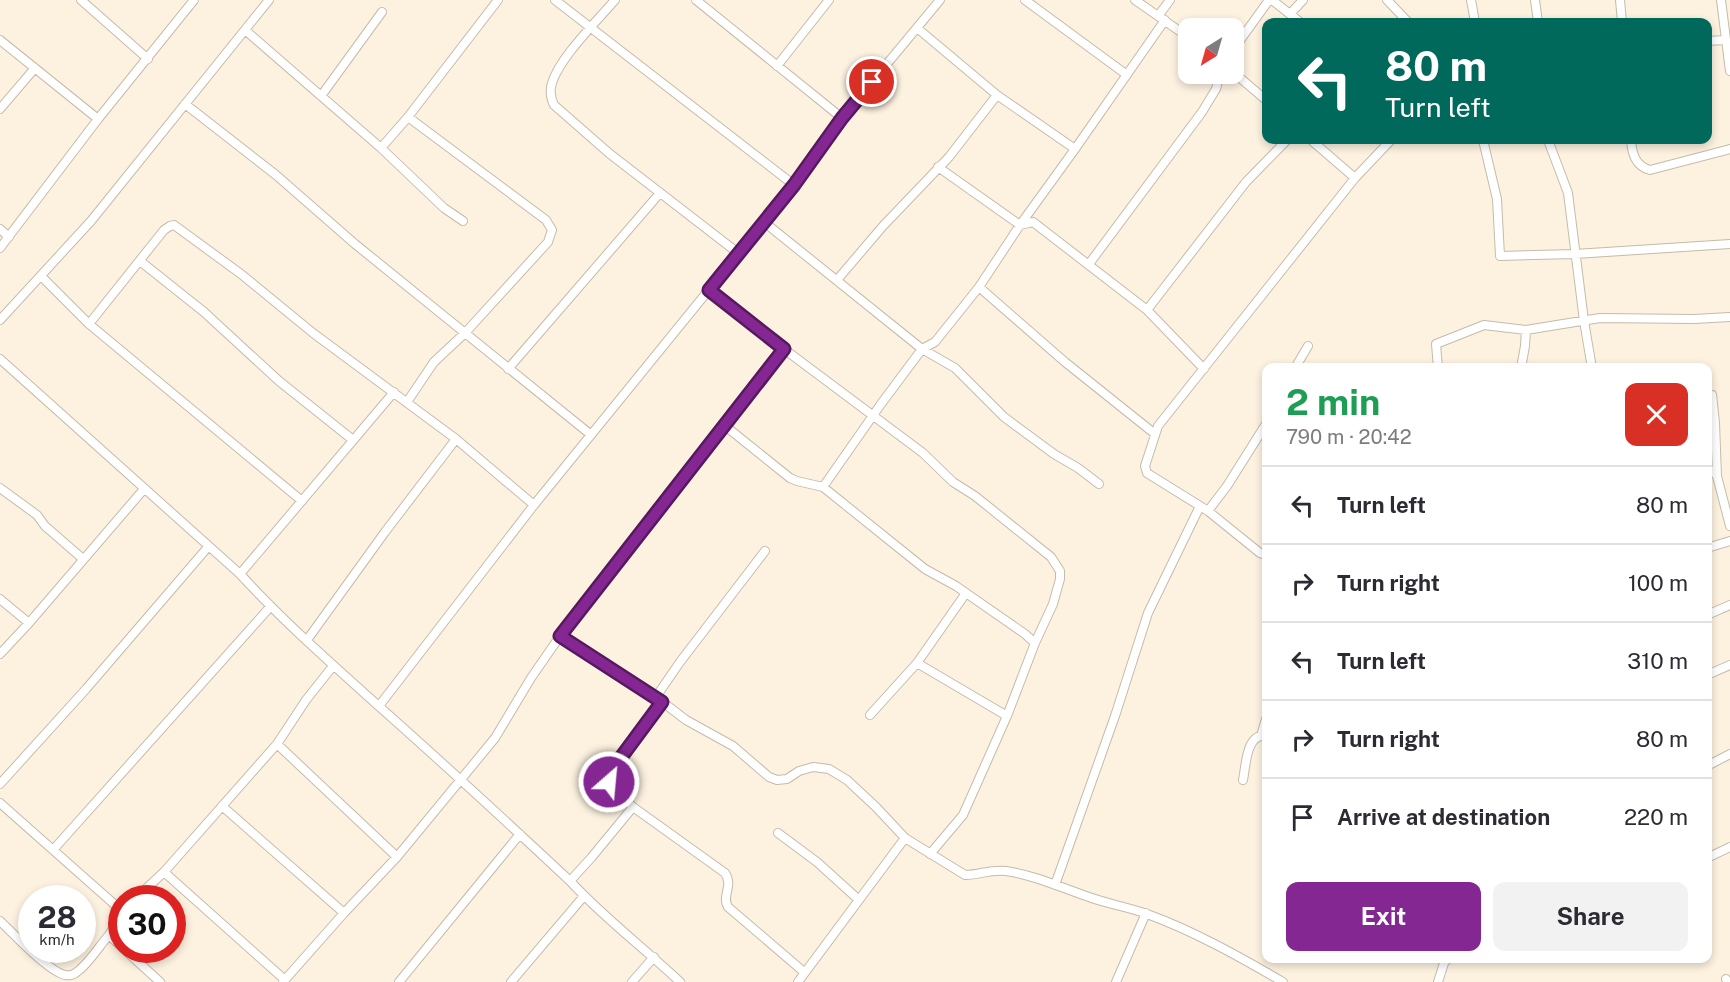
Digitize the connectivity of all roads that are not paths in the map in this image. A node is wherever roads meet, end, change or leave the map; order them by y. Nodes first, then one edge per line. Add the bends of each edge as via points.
1 (81, 0) edge
2 (194, 0) edge
3 (269, 0) edge
4 (498, 0) edge
5 (555, 0) edge
6 (615, 0) edge
7 (696, 0) edge
8 (829, 0) edge
9 (940, 0) edge
10 (1025, 0) edge
11 (1135, 0) edge
12 (1170, 0) edge
13 (1270, 0) edge
14 (1303, 0) edge
15 (1387, 0) edge
16 (1471, 0) edge
17 (1535, 0) edge
18 (1620, 0) edge
19 (1721, 0) edge
20 (382, 12) dead end
21 (1290, 14) junction
22 (1161, 18) junction
23 (1295, 18) edge
24 (1404, 18) edge
25 (1473, 18) edge
26 (1537, 18) edge
27 (1622, 18) edge
28 (592, 27) junction
29 (917, 28) junction
30 (244, 30) junction
31 (1178, 30) edge
32 (1244, 35) edge
33 (0, 40) edge
34 (1726, 40) junction
35 (1712, 41) edge
36 (1729, 58) edge
37 (148, 59) junction
38 (777, 66) junction
39 (35, 68) junction
40 (1730, 71) edge
41 (1127, 75) junction
42 (1244, 81) edge
43 (1217, 84) edge
44 (998, 95) junction
45 (321, 96) junction
46 (1262, 97) edge
47 (185, 104) junction
48 (0, 110) edge
49 (408, 117) junction
50 (842, 118) junction
51 (98, 119) junction
52 (1283, 144) edge
53 (1316, 144) edge
54 (1387, 144) edge
55 (1484, 144) edge
56 (1550, 144) edge
57 (1631, 144) edge
58 (381, 148) junction
59 (1076, 149) junction
60 (1730, 149) edge
61 (938, 167) junction
62 (1355, 178) junction
63 (794, 185) junction
64 (660, 193) junction
65 (463, 221) dead end
66 (764, 222) junction
67 (1020, 225) junction
68 (0, 229) edge
69 (9, 237) junction
70 (1730, 244) edge
71 (0, 248) edge
72 (738, 254) junction
73 (1575, 254) junction
74 (140, 261) junction
75 (1089, 264) junction
76 (40, 276) junction
77 (837, 280) junction
78 (979, 287) junction
79 (709, 290) junction
80 (1147, 310) junction
81 (1730, 317) edge
82 (0, 320) edge
83 (1584, 321) junction
84 (89, 324) junction
85 (1526, 330) junction
86 (465, 333) junction
87 (1308, 346) dead end
88 (784, 349) junction
89 (922, 350) junction
90 (0, 359) edge
91 (1298, 363) edge
92 (1438, 363) edge
93 (1522, 363) edge
94 (1591, 363) edge
95 (508, 369) junction
96 (1204, 369) junction
97 (394, 393) junction
98 (1712, 395) edge
99 (407, 402) junction
100 (873, 416) junction
101 (724, 425) junction
102 (1262, 430) edge
103 (590, 434) junction
104 (1155, 434) junction
105 (456, 439) junction
106 (353, 440) junction
107 (1712, 471) edge
108 (1717, 477) junction
109 (1100, 484) dead end
110 (823, 487) junction
111 (0, 488) edge
112 (144, 489) junction
113 (302, 501) junction
114 (534, 505) junction
115 (1200, 506) junction
116 (1208, 511) junction
117 (1730, 526) edge
118 (1730, 541) edge
119 (1712, 546) edge
120 (208, 547) junction
121 (765, 551) dead end
122 (1262, 554) edge
123 (83, 559) junction
124 (240, 574) junction
125 (966, 593) junction
126 (0, 599) edge
127 (1730, 605) edge
128 (270, 607) junction
129 (1712, 613) edge
130 (29, 623) junction
131 (560, 636) junction
132 (307, 640) junction
133 (1035, 643) junction
134 (0, 654) edge
135 (917, 663) junction
136 (1730, 665) edge
137 (333, 666) junction
138 (1712, 673) edge
139 (659, 699) junction
140 (379, 706) junction
141 (870, 715) dead end
142 (1006, 716) junction
143 (1262, 736) edge
144 (277, 744) junction
145 (1730, 754) edge
146 (1712, 763) edge
147 (461, 780) junction
148 (1243, 780) dead end
149 (0, 784) edge
150 (0, 803) edge
151 (222, 806) junction
152 (633, 807) junction
153 (778, 833) dead end
154 (520, 834) junction
155 (905, 838) junction
156 (1730, 847) edge
157 (53, 850) junction
158 (930, 854) junction
159 (1712, 856) edge
160 (398, 857) junction
161 (164, 872) junction
162 (570, 881) junction
163 (150, 885) edge
164 (1055, 885) junction
165 (584, 896) junction
166 (108, 899) edge
167 (859, 900) junction
168 (344, 913) junction
169 (1146, 913) junction
170 (0, 921) edge
171 (108, 936) edge
172 (654, 957) junction
173 (139, 963) edge
174 (1444, 963) edge
175 (804, 972) junction
176 (284, 981) edge
177 (160, 982) edge
178 (399, 982) edge
179 (511, 982) edge
180 (632, 982) edge
181 (680, 982) edge
182 (798, 982) edge
183 (1116, 982) edge
184 (1283, 982) edge
185 (1438, 982) edge

1 - 37 street
2 - 37 street
3 - 30 street
4 - 49 street
5 - 28 street
6 - 28 street
7 - 38 street
8 - 38 street
9 - 29 street
10 - 41 street
11 - 22 street
12 - 22 street
13 - 21 street
13 - 32 street
14 - 21 street
15 - 24 street
16 - 25 street
17 - 26 street
18 - 27 street
19 - 34 street
20 - 45 street
21 - 23 street
22 - 31 street
22 - 41 street
28 - 63 street
28 - 64 street via 564,60 550,97 554,105 610,154
29 - 44 street
29 - 50 street
30 - 45 street
30 - 47 street
33 - 39 street
34 - 35 street
34 - 36 street
36 - 40 street
37 - 51 street
38 - 50 street
39 - 48 street
39 - 51 street
41 - 59 street
42 - 46 street
43 - 75 street via 1202,111
44 - 59 street
44 - 61 street
45 - 58 street
47 - 76 street via 91,221
47 - 86 street
49 - 58 street
49 - 86 street via 546,220 552,230 548,242
50 - 63 street
51 - 69 street
52 - 80 street via 1246,182
53 - 62 street
54 - 62 street
55 - 73 street via 1497,199 1500,256
56 - 73 street via 1568,193
57 - 60 street via 1636,161 1650,170
58 - 65 street
59 - 67 street
61 - 67 street
61 - 77 street
62 - 96 street
63 - 66 street
64 - 72 street
64 - 95 street
66 - 72 street
66 - 77 street
67 - 75 street via 1033,222
67 - 78 street
68 - 69 street
69 - 71 street
70 - 73 street
72 - 79 street
73 - 83 street
74 - 84 street
74 - 97 street via 167,228 178,227
74 - 106 street
75 - 80 street
76 - 82 street
76 - 84 street
77 - 89 street
78 - 89 street via 935,342
78 - 104 street
79 - 88 street
79 - 103 street
80 - 96 street
81 - 83 street
83 - 85 street
83 - 94 street
84 - 113 street
85 - 92 street via 1484,325 1436,344
85 - 93 street
86 - 95 street
86 - 99 street via 434,362
87 - 91 street
88 - 100 street
88 - 101 street
89 - 100 street
89 - 109 street via 954,368 1004,417
90 - 112 street
95 - 103 street
96 - 104 street
97 - 99 street
97 - 106 street
98 - 108 street
99 - 105 street
100 - 110 street
100 - 133 street via 1052,557 1060,579
101 - 110 street via 790,478
101 - 131 street
102 - 116 street
103 - 114 street
104 - 115 street via 1145,466 1147,473
105 - 114 street
105 - 132 street
106 - 113 street
107 - 108 street
108 - 117 street
110 - 125 street via 925,569
111 - 123 street via 37,515
112 - 120 street
112 - 123 street
113 - 124 street
114 - 140 street
115 - 116 street
115 - 164 street via 1148,613
116 - 122 street
118 - 119 street
120 - 124 street
120 - 149 street
121 - 139 street via 680,662
123 - 130 street
124 - 128 street
125 - 133 street
125 - 135 street
126 - 130 street
127 - 129 street
128 - 132 street
128 - 157 street
130 - 134 street
131 - 139 street
131 - 147 street via 495,738
132 - 137 street
133 - 142 street
135 - 141 street
135 - 142 street
136 - 138 street
137 - 140 street
137 - 144 street
139 - 152 street via 608,775 617,793
139 - 155 street via 686,720 733,746 768,777 787,779 813,767 829,768 876,807
140 - 147 street
142 - 158 street via 963,814
143 - 148 street via 1255,738 1251,745
144 - 151 street
144 - 160 street
145 - 146 street
147 - 154 street
147 - 160 street
150 - 157 street
151 - 161 street
151 - 168 street
152 - 162 street
152 - 175 street via 725,873 729,883 725,899 728,907
153 - 167 street
154 - 162 street
154 - 178 street
155 - 158 street
155 - 167 street
156 - 159 street
157 - 166 street
158 - 164 street via 965,875 1008,871
160 - 168 street
161 - 163 street
161 - 176 street
162 - 165 street
164 - 169 street
165 - 172 street
165 - 179 street
167 - 175 street
168 - 176 street
169 - 183 street
169 - 184 street
170 - 171 street via 46,963 66,975 79,970
172 - 180 street
172 - 181 street
173 - 177 street
174 - 185 street
175 - 182 street

